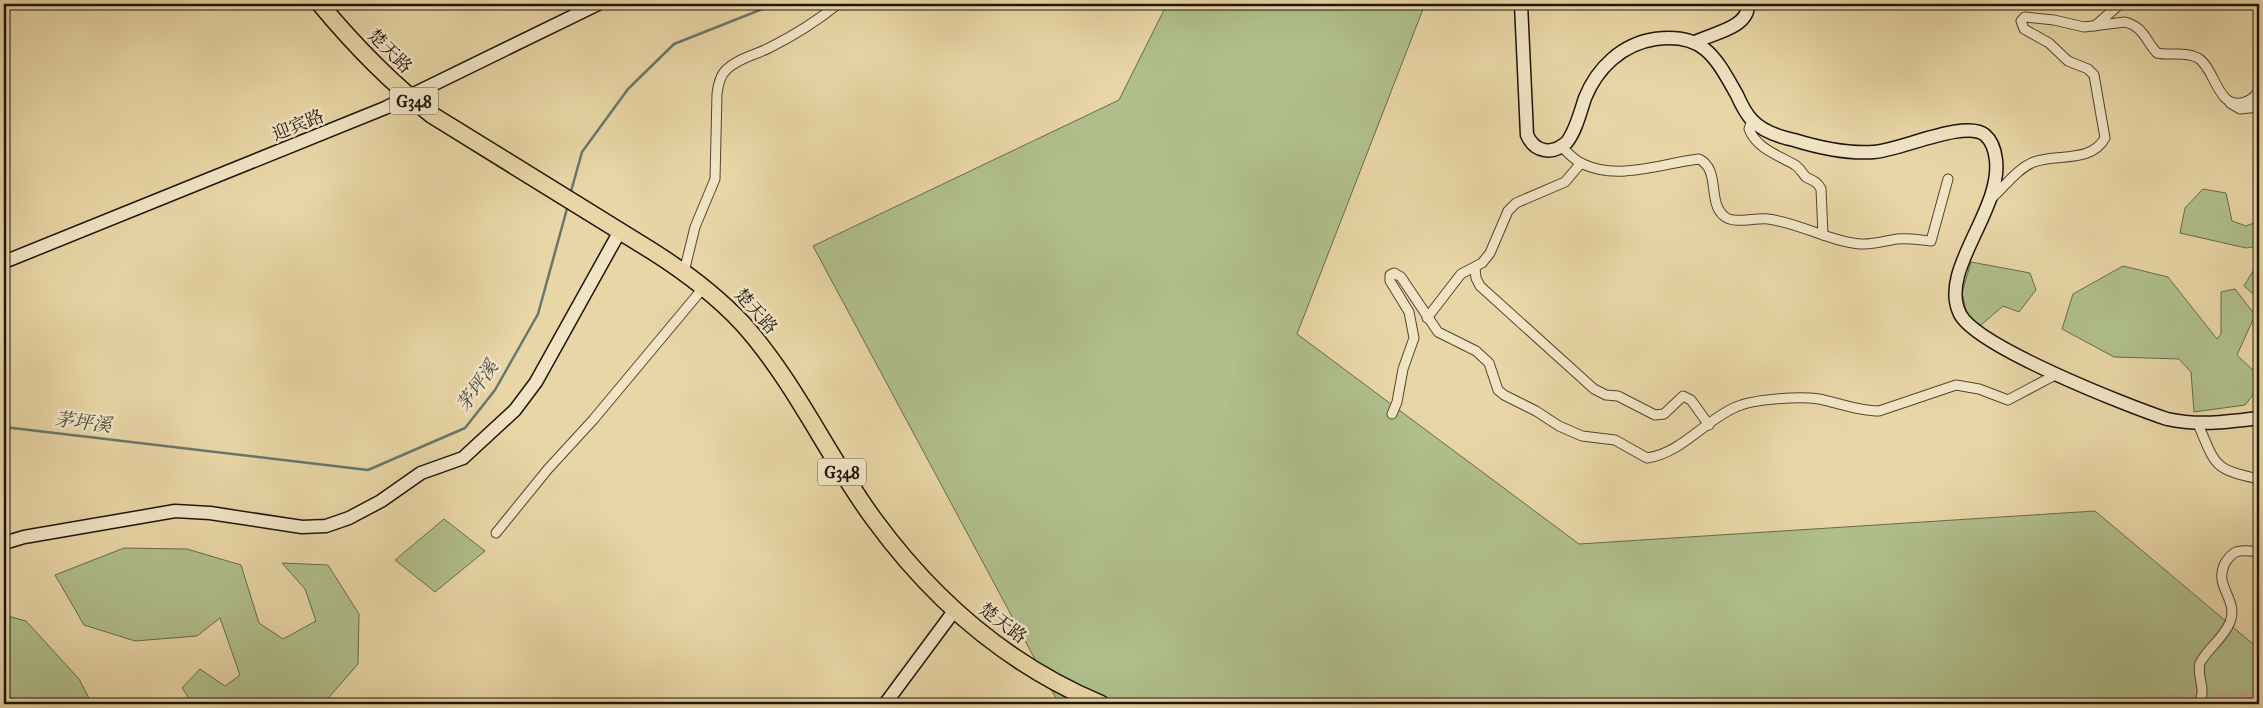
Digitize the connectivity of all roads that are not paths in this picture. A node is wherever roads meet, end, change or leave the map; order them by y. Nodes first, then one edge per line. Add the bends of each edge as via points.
1 (320, 4) edge
2 (598, 4) edge
3 (838, 4) edge
4 (1521, 4) edge
5 (1748, 4) edge
6 (2120, 4) edge
7 (2095, 26) junction
8 (1695, 42) junction
9 (2259, 90) edge
10 (409, 97) junction
11 (2229, 101) junction
12 (2259, 106) edge
13 (1752, 120) junction
14 (1562, 147) junction
15 (1581, 163) junction
16 (1948, 178) dead end
17 (1993, 197) junction
18 (620, 231) junction
19 (1823, 235) junction
20 (4, 262) edge
21 (1476, 268) junction
22 (684, 272) junction
23 (704, 287) junction
24 (1427, 318) junction
25 (2057, 374) junction
26 (1392, 414) dead end
27 (2259, 418) edge
28 (1709, 424) junction
29 (2198, 424) junction
30 (2259, 479) edge
31 (496, 533) dead end
32 (4, 543) edge
33 (2259, 551) edge
34 (954, 611) junction
35 (885, 704) edge
36 (1101, 704) edge
37 (2198, 704) edge

1 - 10 highway, 楚天路 / G348 via 367,58
2 - 10 street, 迎宾路
3 - 22 street via 770,48 725,70 717,94 715,179 695,227
4 - 14 street via 1527,135 1542,150
5 - 8 street via 1747,14 1741,22
6 - 7 street
7 - 11 street via 2131,24 2143,31 2157,53 2188,54 2197,58
7 - 17 street via 2077,27 2030,16 2021,20 2024,29 2049,43 2068,61 2094,75 2104,132 2102,144 2097,148 2078,156 2033,163
8 - 13 street via 1706,48 1721,67
8 - 14 street via 1654,39 1635,44 1617,55 1592,85 1571,137
9 - 11 street via 2247,101
10 - 18 highway, 楚天路 / G348 via 460,133
10 - 20 street, 迎宾路
11 - 12 street via 2234,108
13 - 17 street via 1763,129 1790,140 1859,153 1896,149 1964,129 1979,131 1990,141 1996,154
13 - 19 street via 1749,129 1764,148 1797,166 1822,188
14 - 15 street
15 - 19 street via 1593,168 1616,170 1657,168 1700,159 1710,168 1719,210 1724,217 1783,221
15 - 21 street via 1564,182 1516,203 1508,212 1490,253
16 - 19 street via 1932,241 1896,240 1866,244
17 - 25 street via 1958,276 1955,294 1959,313 1978,334
18 - 22 highway, 楚天路 / G348
18 - 32 street via 538,378 515,410 463,458 421,473 381,501 349,518 326,526 308,527 175,510
21 - 24 street via 1461,274
21 - 28 street via 1480,286 1594,389 1618,396 1655,415 1664,414 1683,396 1691,400
22 - 23 highway, 楚天路 / G348
23 - 31 street
23 - 34 highway, 楚天路 / G348 via 767,354 872,517
24 - 26 street via 1402,277 1392,273 1390,281 1409,312 1414,338
24 - 28 street via 1438,332 1483,356 1492,370 1498,390 1504,395 1582,436 1615,440 1647,458 1682,443
25 - 28 street via 2008,400 1979,389 1956,385 1878,410 1806,398 1748,403 1735,407
25 - 29 street via 2152,414
27 - 29 street
29 - 30 street via 2211,455 2223,468
33 - 37 street via 2237,552 2227,560 2222,571 2221,578 2232,613 2225,631 2200,663 2203,694
34 - 35 street
34 - 36 highway, 楚天路 / G348 via 1019,660

